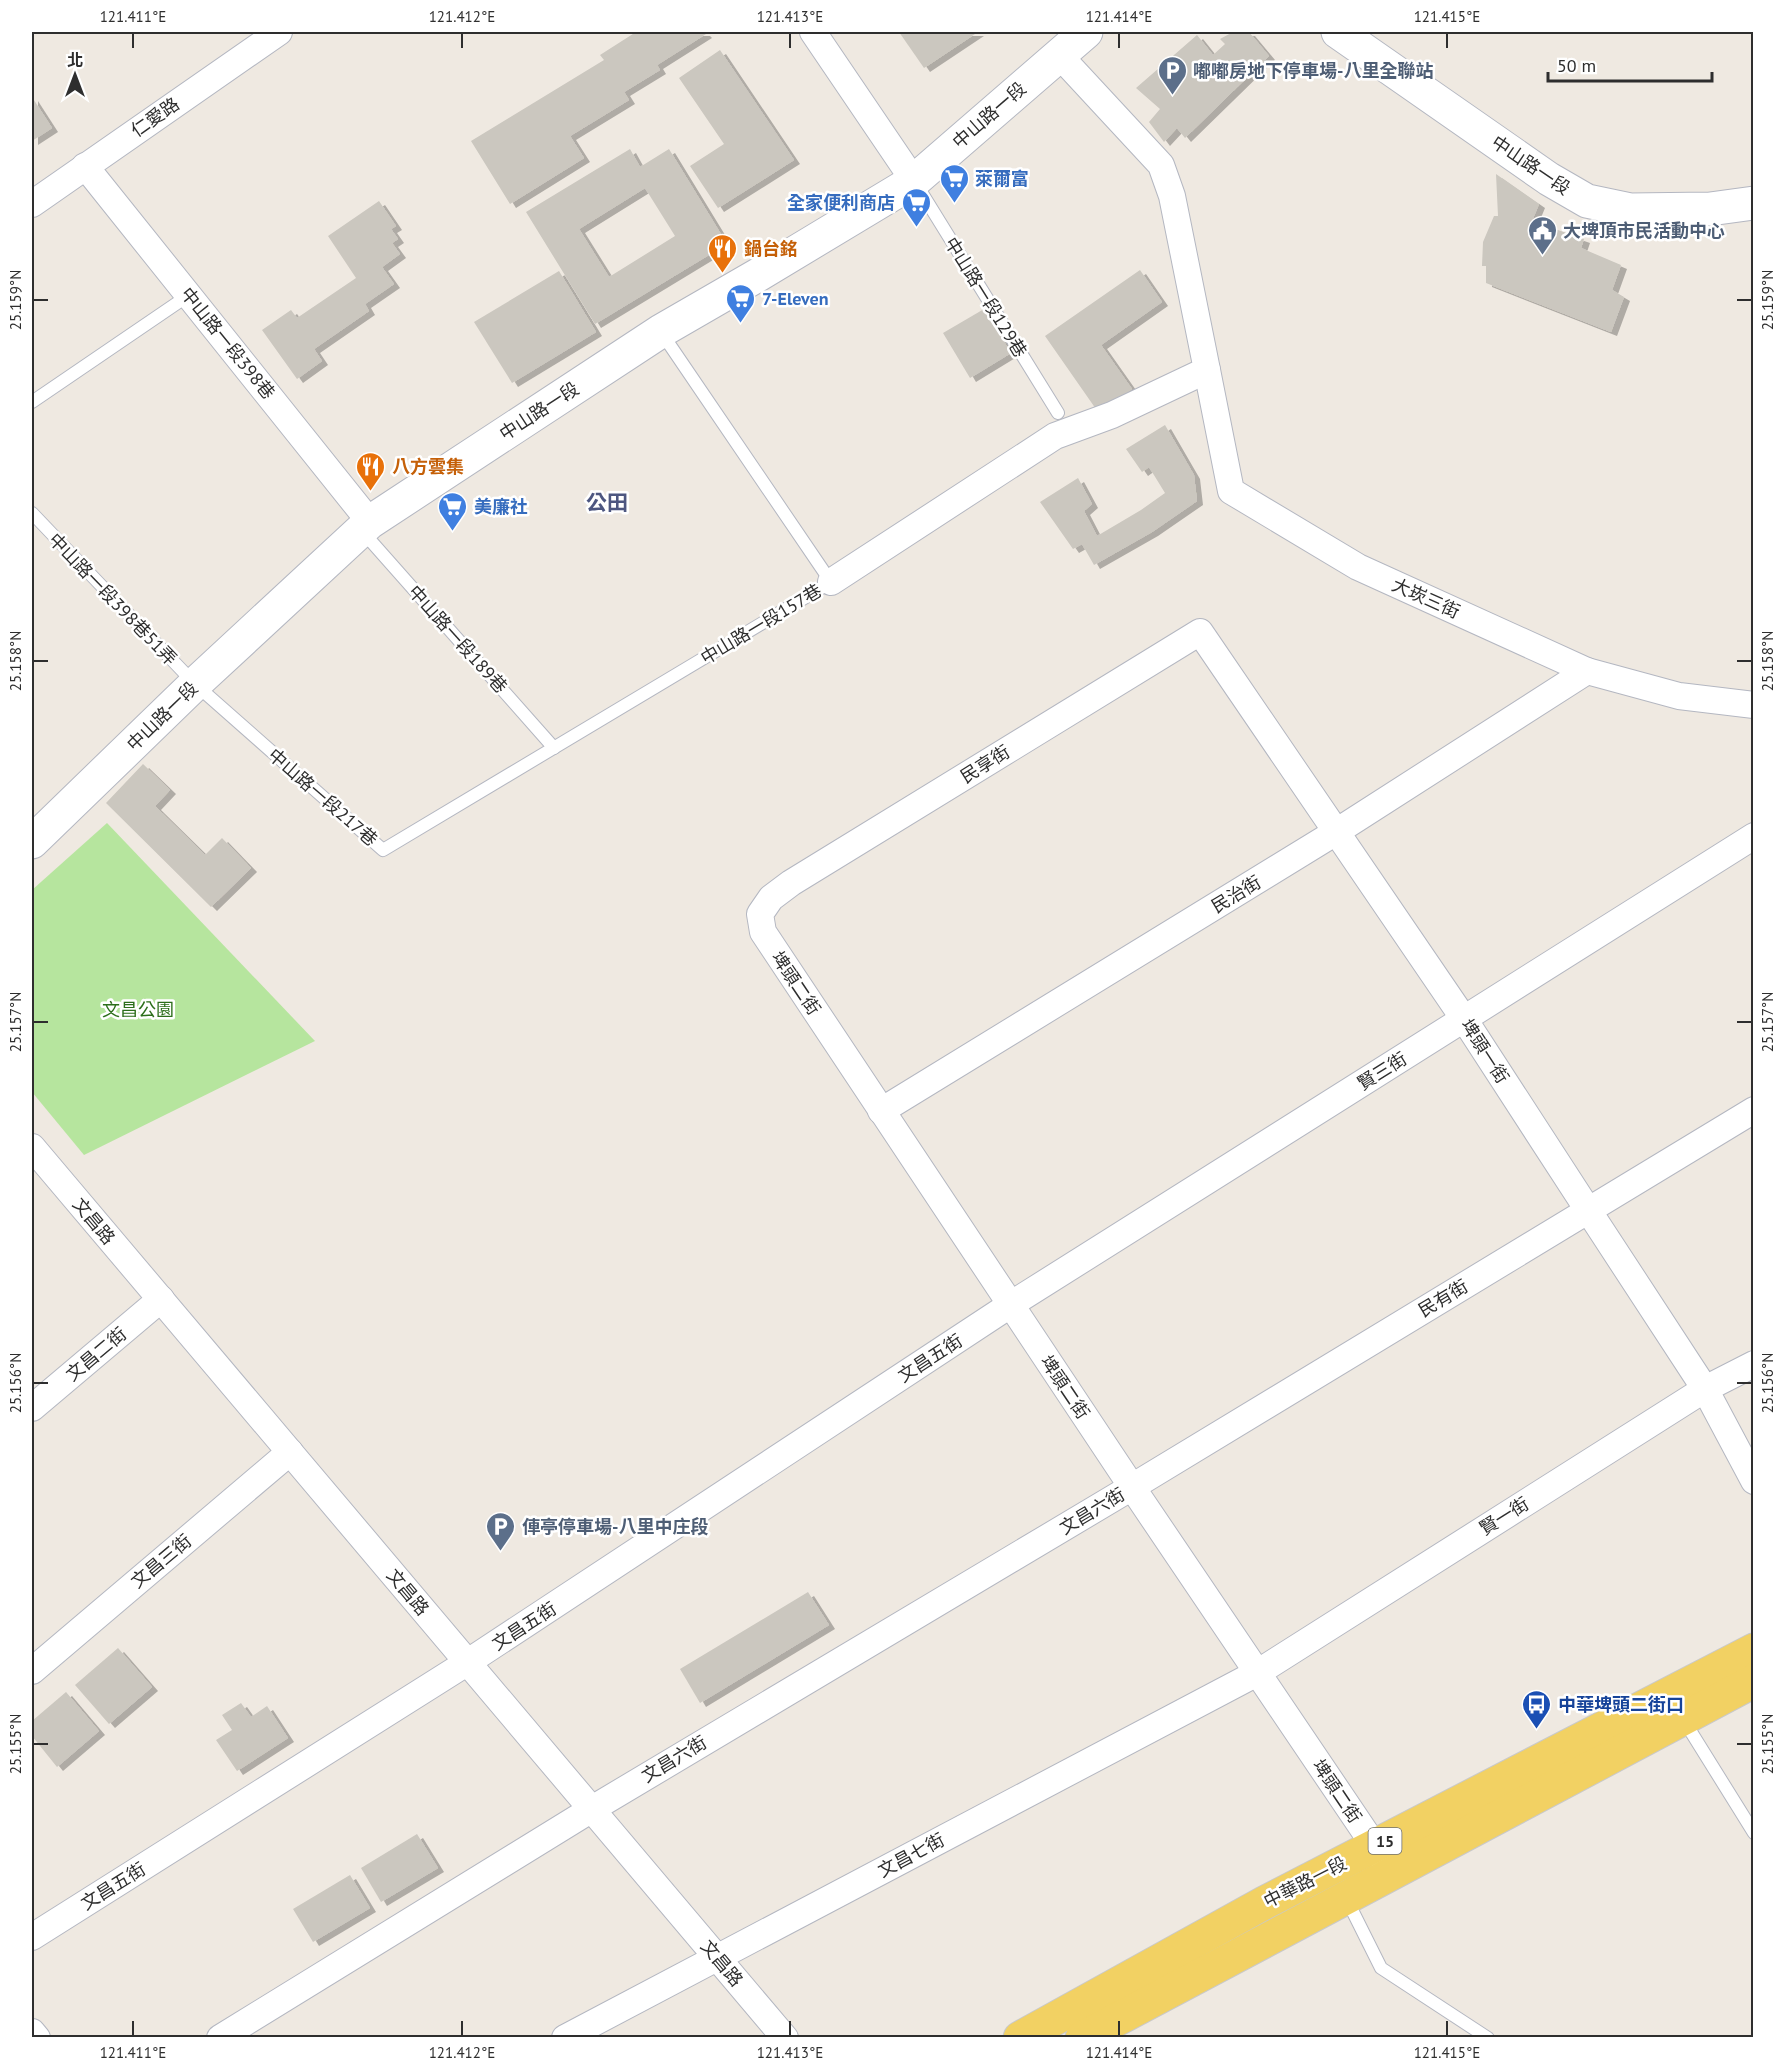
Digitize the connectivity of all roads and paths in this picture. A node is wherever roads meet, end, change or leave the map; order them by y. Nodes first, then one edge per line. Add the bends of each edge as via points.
1 (279, 32) edge
2 (813, 32) edge
3 (1086, 32) edge
4 (1339, 32) edge
5 (1059, 55) junction
6 (85, 166) junction
7 (914, 181) junction
8 (1754, 203) edge
9 (32, 204) edge
10 (189, 294) junction
11 (661, 331) junction
12 (1207, 370) junction
13 (32, 402) edge
14 (1058, 412) dead end
15 (32, 513) edge
16 (366, 526) junction
17 (831, 582) junction
18 (1200, 632) joint
19 (1587, 671) junction
20 (195, 684) junction
21 (1754, 705) edge
22 (554, 748) junction
23 (1336, 832) junction
24 (34, 835) edge
25 (1754, 836) edge
26 (771, 898) joint
27 (1464, 1019) junction
28 (1754, 1110) edge
29 (881, 1111) junction
30 (32, 1147) edge
31 (1588, 1210) junction
32 (160, 1299) junction
33 (1010, 1305) junction
34 (1754, 1364) edge
35 (1705, 1389) junction
36 (32, 1408) edge
37 (290, 1452) junction
38 (1754, 1481) edge
39 (1132, 1487) junction
40 (1754, 1650) edge
41 (468, 1662) junction
42 (32, 1671) edge
43 (1257, 1672) junction
44 (1754, 1682) edge
45 (1683, 1719) junction
46 (592, 1809) junction
47 (1754, 1833) edge
48 (1375, 1846) junction
49 (1392, 1872) junction
50 (1346, 1897) junction
51 (32, 1937) edge
52 (717, 1957) junction
53 (32, 2032) edge
54 (37, 2037) edge
55 (220, 2037) edge
56 (565, 2037) edge
57 (785, 2037) edge
58 (1020, 2037) edge
59 (1082, 2037) edge
60 (1488, 2037) edge

1 - 6 street, 仁愛路
2 - 7 street
3 - 5 main road, 中山路一段
4 - 8 main road, 中山路一段 via 1549,179 1587,201 1630,210 1710,209
5 - 7 main road, 中山路一段
5 - 12 street, 大崁三街 via 1161,165 1172,196
6 - 9 street, 仁愛路
6 - 10 street, 中山路一段398巷
7 - 11 main road, 中山路一段
7 - 14 lane, 中山路一段129巷
10 - 13 lane
10 - 16 street, 中山路一段398巷
11 - 16 main road, 中山路一段
11 - 17 lane, 中山路一段157巷
12 - 17 street via 1112,416 1055,436
12 - 19 street, 大崁三街 via 1231,490 1358,567
15 - 20 lane, 中山路一段398巷51弄
16 - 20 main road, 中山路一段
16 - 22 lane, 中山路一段189巷
17 - 22 lane, 中山路一段157巷
18 - 23 street, 埤頭一街
18 - 26 street, 民享街
19 - 21 street, 大崁三街 via 1679,696
19 - 23 street, 民治街
20 - 22 lane, 中山路一段217巷 via 383,850
20 - 24 main road, 中山路一段
23 - 27 street, 埤頭一街
23 - 29 street, 民治街
25 - 27 street, 賢三街
26 - 29 street, 埤頭二街 via 760,914 763,932
27 - 31 street, 埤頭一街
27 - 33 street, 賢三街
28 - 31 street, 民有街
29 - 33 street, 埤頭二街
30 - 32 street, 文昌路
31 - 35 street, 埤頭一街
31 - 39 street, 民有街
32 - 36 street, 文昌二街
32 - 37 street, 文昌路
33 - 39 street, 埤頭二街
33 - 41 street, 文昌五街
34 - 35 street, 賢一街
35 - 38 street, 埤頭一街
35 - 43 street, 賢一街
37 - 41 street, 文昌路
37 - 42 street, 文昌三街
39 - 43 street, 埤頭二街
39 - 46 street, 文昌六街
40 - 48 main road, 中華路一段 / 15
41 - 46 street, 文昌路
41 - 51 street, 文昌五街
43 - 48 street, 埤頭二街
43 - 52 street, 文昌七街
44 - 45 main road, 中華路一段 / 15
45 - 47 lane
45 - 49 main road, 中華路一段 / 15
46 - 52 street, 文昌路
46 - 55 street, 文昌六街
48 - 49 street, 埤頭二街
48 - 58 main road, 中華路一段 / 15
49 - 50 main road, 中華路一段 / 15
50 - 59 main road, 中華路一段 / 15
50 - 60 lane via 1381,1968
52 - 56 street, 文昌七街
52 - 57 street, 文昌路
53 - 54 street

